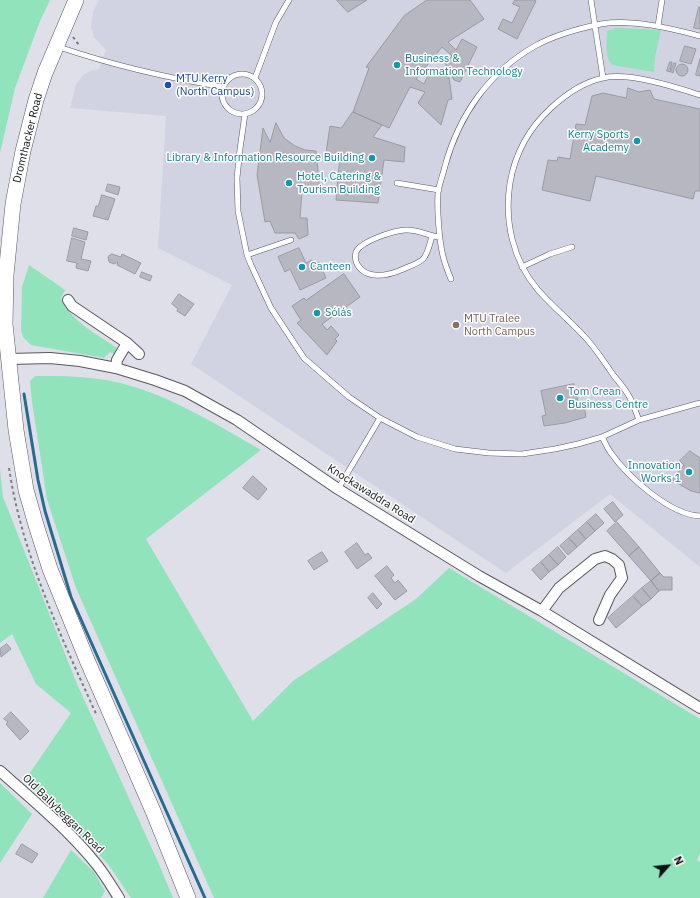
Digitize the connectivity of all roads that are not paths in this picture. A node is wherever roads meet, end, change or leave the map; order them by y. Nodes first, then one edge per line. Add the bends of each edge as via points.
1 (76, 0) edge
2 (289, 0) edge
3 (591, 0) edge
4 (662, 0) edge
5 (594, 26) junction
6 (658, 26) junction
7 (700, 36) edge
8 (56, 46) junction
9 (255, 78) junction
10 (603, 78) junction
11 (223, 87) junction
12 (700, 95) edge
13 (245, 114) junction
14 (397, 183) dead end
15 (439, 190) junction
16 (432, 236) junction
17 (440, 237) junction
18 (291, 240) dead end
19 (572, 247) dead end
20 (247, 255) junction
21 (522, 267) junction
22 (3, 275) edge
23 (451, 279) dead end
24 (68, 300) dead end
25 (127, 344) junction
26 (139, 354) dead end
27 (9, 359) junction
28 (116, 368) junction
29 (700, 403) edge
30 (380, 418) junction
31 (639, 420) junction
32 (602, 437) junction
33 (338, 489) junction
34 (700, 516) edge
35 (542, 611) junction
36 (599, 620) dead end
37 (700, 708) edge
38 (0, 771) edge
39 (119, 898) edge
40 (188, 898) edge

1 - 8 street, Dromthacker Road
2 - 9 lane via 276,22
3 - 5 lane
4 - 6 lane
5 - 6 lane
5 - 10 lane
5 - 15 lane via 536,45 498,72 467,112 449,150
6 - 7 lane
8 - 11 lane via 102,61 185,81
8 - 22 street, Dromthacker Road via 36,100 23,151 12,204
9 - 11 lane via 238,75 229,79
9 - 13 lane via 262,90 261,101 255,110
10 - 12 lane via 635,78
10 - 21 lane via 586,84 553,106 538,120 522,145 508,198 511,233
11 - 13 lane via 222,98 227,107 236,113
13 - 20 lane via 237,178 238,210
14 - 15 lane
15 - 17 lane
16 - 16 lane via 426,255 422,259 386,275 373,275 361,270 356,263 356,251 372,240 403,230
16 - 17 lane
17 - 23 lane via 443,257
18 - 20 lane
19 - 21 lane
20 - 30 lane via 271,308 304,358 349,397
21 - 31 lane via 539,291 585,337 599,355 630,397
22 - 27 street, Dromthacker Road
24 - 25 street via 72,306
25 - 26 street
25 - 28 street via 117,360
27 - 28 street, Knockawaddra Road via 62,359
27 - 40 street, Dromthacker Road via 16,430 26,490 50,569 86,660 153,811
28 - 33 street, Knockawaddra Road via 155,380 198,398 237,420
29 - 31 lane
30 - 32 lane via 418,437 455,449 489,453 522,454
30 - 33 lane
31 - 32 lane
32 - 34 lane via 611,453 648,491 675,509
33 - 35 street, Knockawaddra Road via 479,576
35 - 36 street via 560,588 595,559 605,556 612,558 619,566 622,578 610,595
35 - 37 street, Knockawaddra Road
38 - 39 street, Old Ballybeggan Road via 87,852

